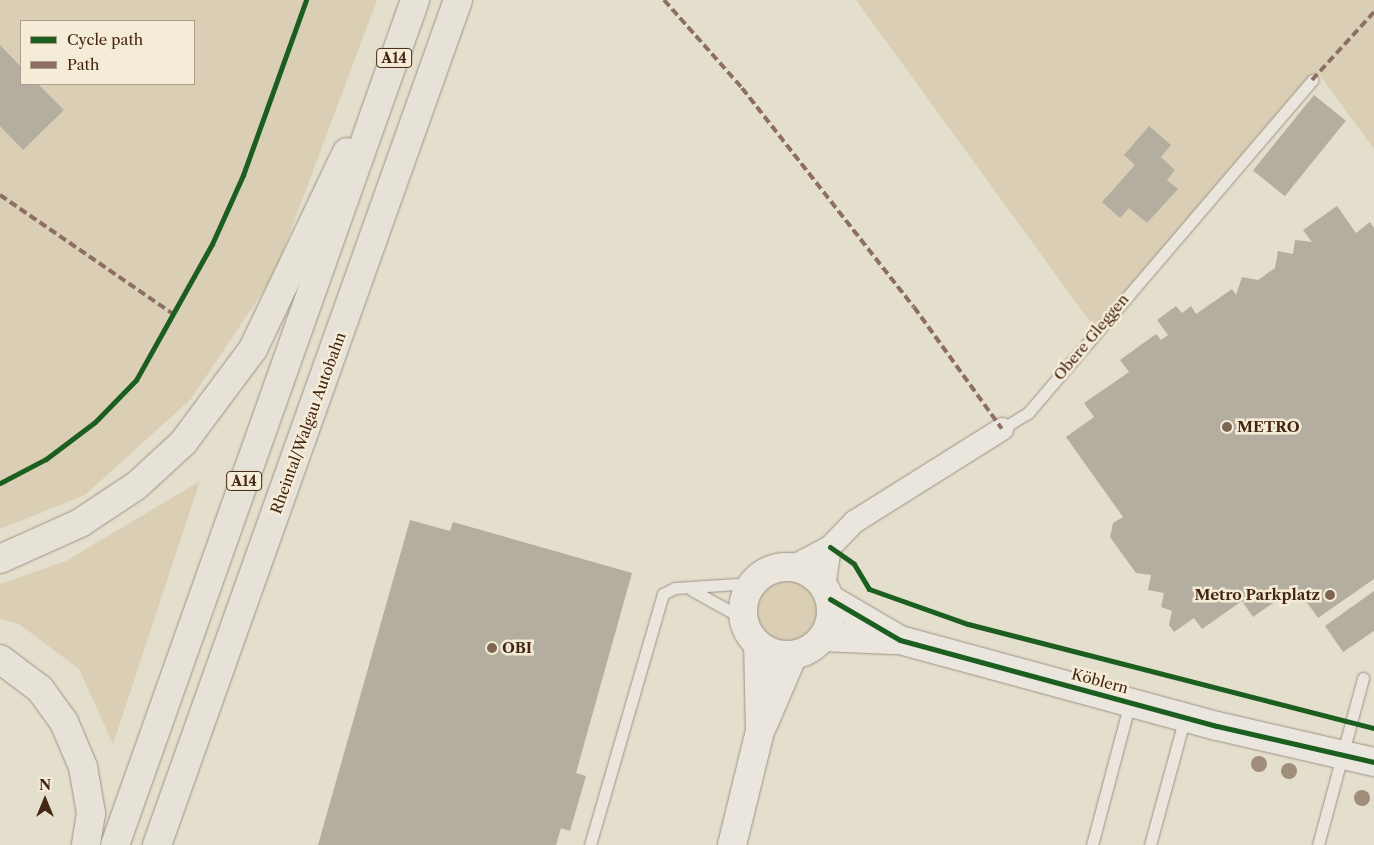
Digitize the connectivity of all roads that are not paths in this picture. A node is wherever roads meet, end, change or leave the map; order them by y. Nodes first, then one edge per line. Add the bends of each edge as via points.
1 (415, 0) edge
2 (458, 0) edge
3 (1312, 80) dead end
4 (373, 117) junction
5 (1002, 429) joint
6 (830, 547) junction
7 (0, 559) edge
8 (792, 567) junction
9 (753, 583) junction
10 (692, 590) junction
11 (827, 593) junction
12 (744, 618) junction
13 (823, 637) junction
14 (900, 640) junction
15 (758, 644) junction
16 (793, 654) junction
17 (0, 659) edge
18 (1362, 678) dead end
19 (1130, 702) junction
20 (1185, 717) junction
21 (760, 731) junction
22 (1341, 755) junction
23 (1374, 762) edge
24 (86, 845) edge
25 (115, 845) edge
26 (157, 845) edge
27 (590, 845) edge
28 (732, 845) edge
29 (1092, 845) edge
30 (1150, 845) edge
31 (1318, 845) edge

1 - 4 highway, A14
2 - 26 highway, Rheintal/Walgau Autobahn / A14
3 - 5 lane, Obere Gleggen via 1028,413
4 - 7 highway via 336,165 302,251 253,348 183,443 136,486 80,523
4 - 25 highway, A14
5 - 6 street, Obere Gleggen via 854,522
6 - 8 street, Obere Gleggen
6 - 11 street
8 - 9 street via 771,570
8 - 11 street, Köblern via 810,574
9 - 10 lane
9 - 12 street via 746,594
10 - 12 lane
10 - 27 lane via 675,588 663,594
11 - 13 street via 832,613
11 - 14 street, Köblern
12 - 15 street
13 - 14 street, Köblern
13 - 16 street
14 - 19 street, Köblern
15 - 16 street via 768,651
15 - 21 street
16 - 21 street
17 - 24 highway via 40,689 64,722 83,767 91,813
18 - 22 lane
19 - 20 street, Köblern
19 - 29 lane
20 - 22 street, Köblern
20 - 30 lane
21 - 28 street
22 - 23 street, Köblern
22 - 31 lane

